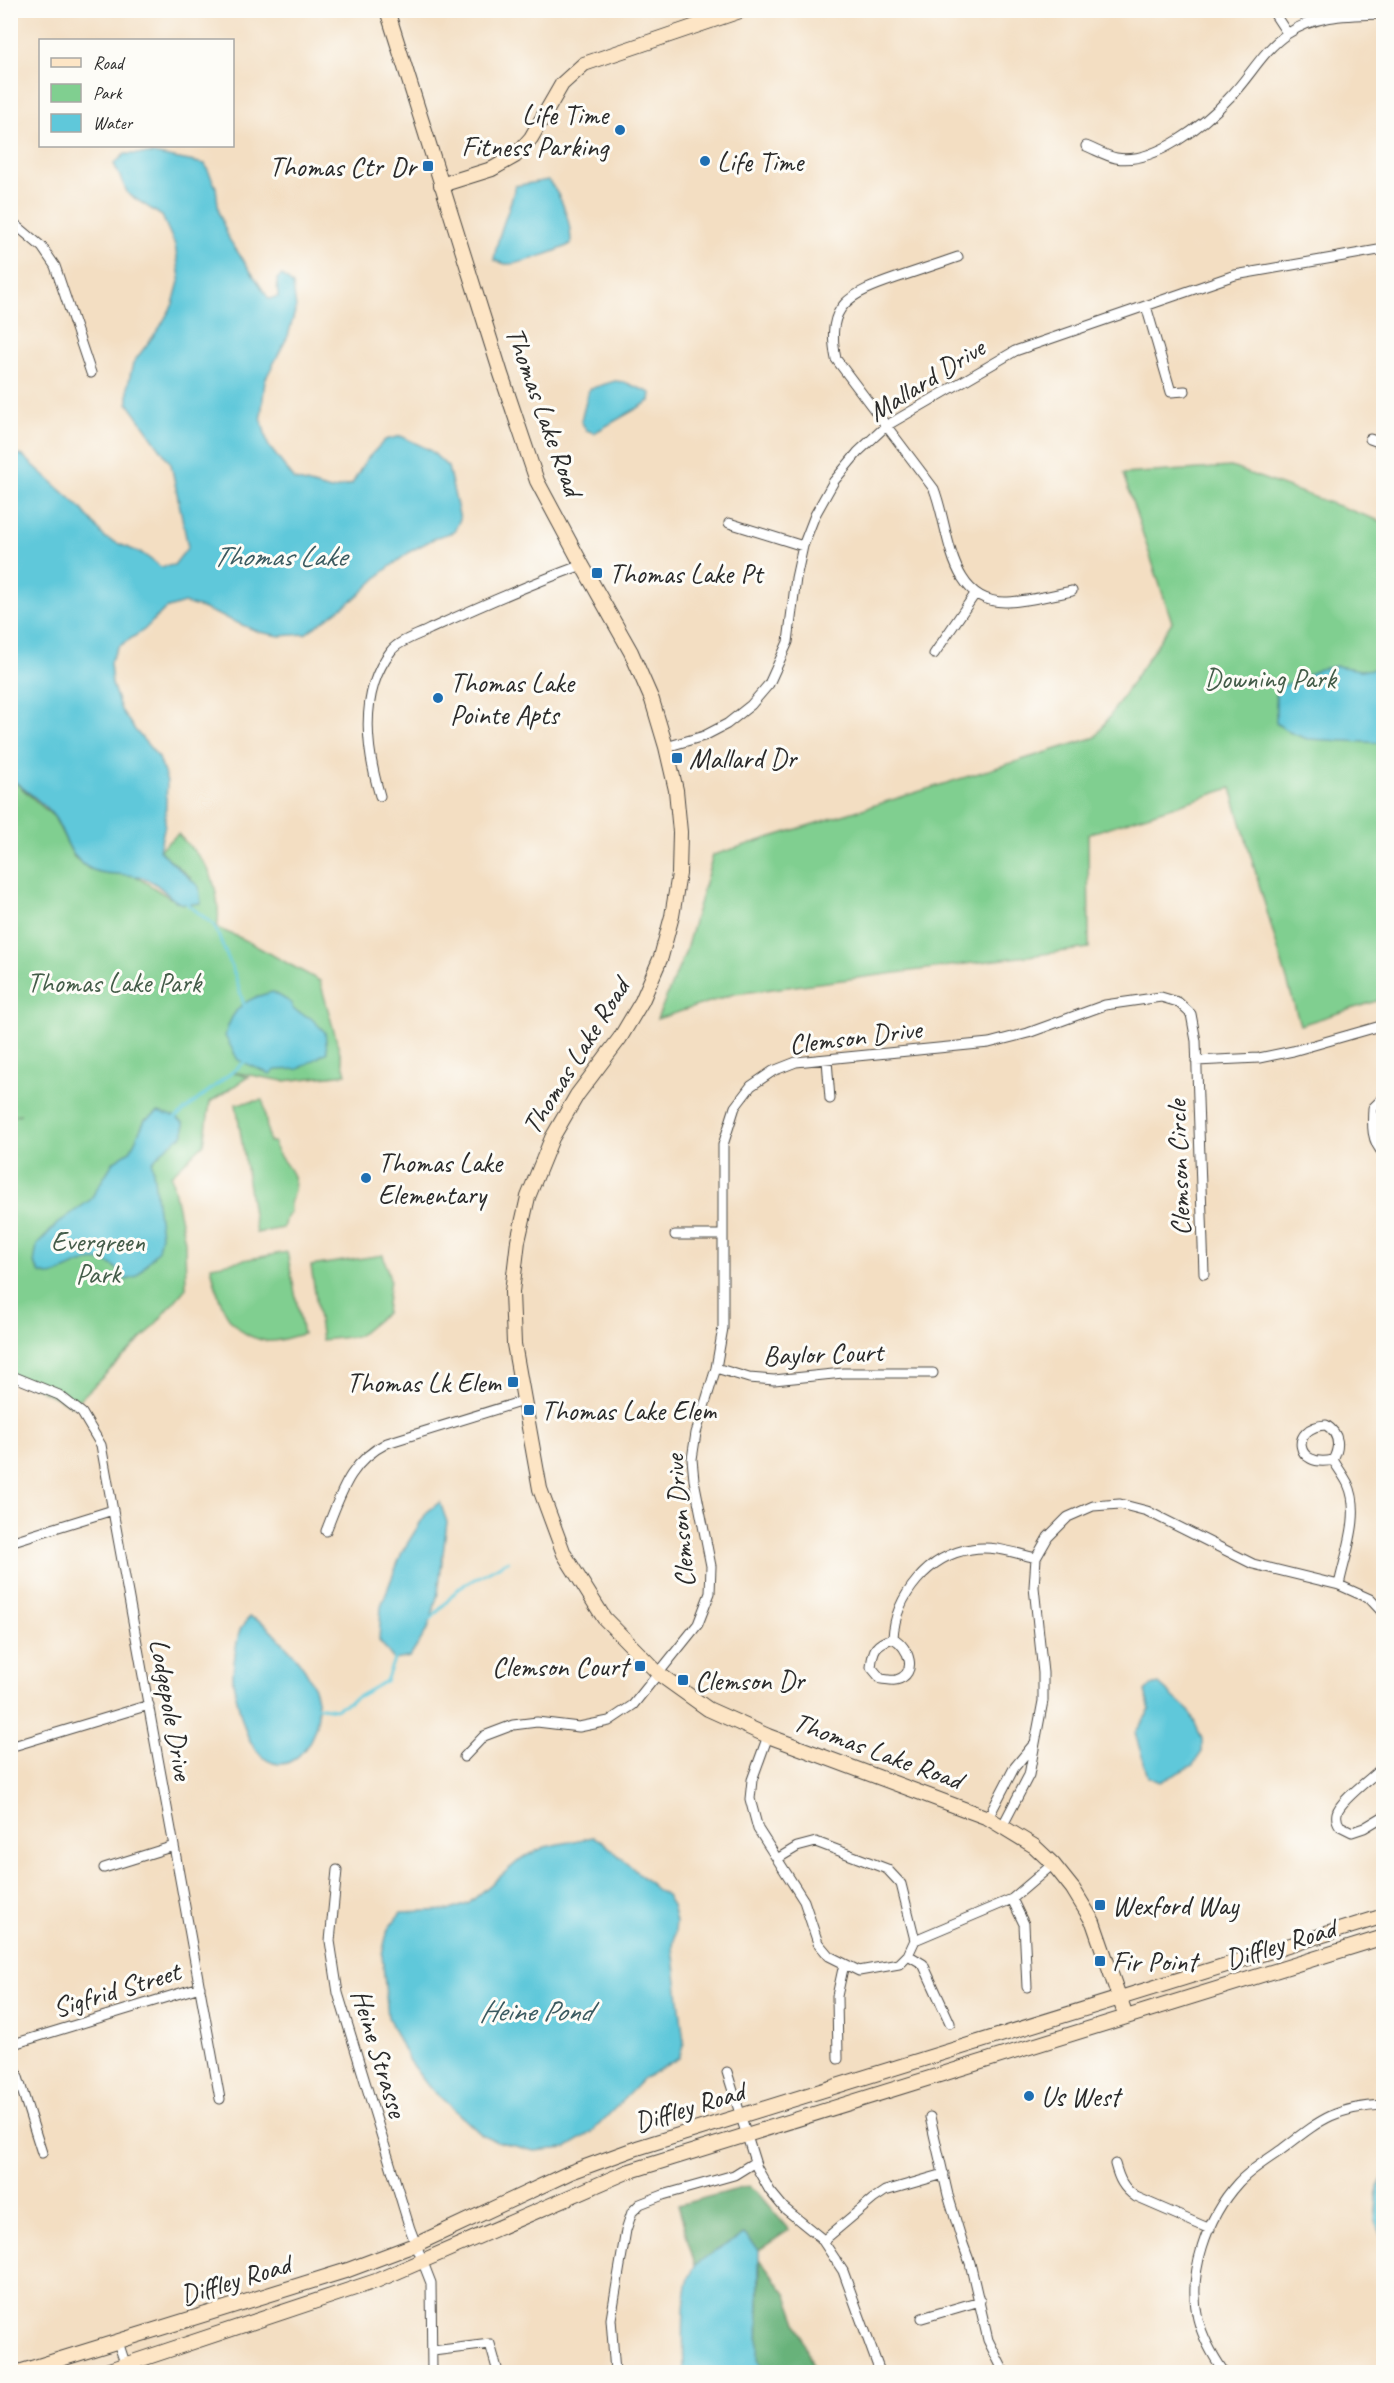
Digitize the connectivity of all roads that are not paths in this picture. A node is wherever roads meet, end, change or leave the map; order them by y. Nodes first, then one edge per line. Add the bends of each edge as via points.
1 (387, 10) edge
2 (743, 10) edge
3 (1272, 10) edge
4 (1383, 14) edge
5 (1287, 33) junction
6 (1086, 146) dead end
7 (441, 185) junction
8 (13, 226) edge
9 (1383, 249) edge
10 (958, 257) dead end
11 (1146, 306) junction
12 (91, 373) dead end
13 (1185, 391) dead end
14 (886, 426) junction
15 (1370, 439) dead end
16 (1383, 444) edge
17 (729, 523) dead end
18 (803, 546) junction
19 (582, 566) junction
20 (1072, 591) dead end
21 (975, 594) junction
22 (934, 654) dead end
23 (666, 747) junction
24 (380, 795) dead end
25 (1383, 1025) edge
26 (827, 1060) junction
27 (1196, 1060) junction
28 (1383, 1097) edge
29 (830, 1099) dead end
30 (1383, 1154) edge
31 (675, 1235) dead end
32 (723, 1235) junction
33 (1204, 1274) dead end
34 (716, 1368) junction
35 (933, 1373) dead end
36 (10, 1375) edge
37 (523, 1401) junction
38 (1333, 1460) junction
39 (113, 1510) junction
40 (326, 1531) dead end
41 (10, 1542) edge
42 (1036, 1558) junction
43 (1339, 1585) junction
44 (1383, 1614) edge
45 (893, 1638) junction
46 (659, 1674) junction
47 (149, 1705) junction
48 (768, 1736) junction
49 (1033, 1745) junction
50 (10, 1748) edge
51 (464, 1757) dead end
52 (1383, 1766) edge
53 (1383, 1816) edge
54 (988, 1818) junction
55 (1003, 1826) junction
56 (174, 1846) junction
57 (777, 1859) junction
58 (1053, 1864) junction
59 (104, 1868) dead end
60 (337, 1870) dead end
61 (1011, 1899) junction
62 (1383, 1916) edge
63 (1383, 1937) edge
64 (915, 1940) junction
65 (908, 1955) junction
66 (844, 1964) junction
67 (200, 1987) junction
68 (1027, 1987) dead end
69 (1119, 1998) junction
70 (1126, 2017) junction
71 (950, 2023) dead end
72 (10, 2045) edge
73 (10, 2052) edge
74 (838, 2059) dead end
75 (727, 2072) dead end
76 (220, 2099) dead end
77 (1383, 2105) edge
78 (930, 2117) dead end
79 (744, 2125) junction
80 (42, 2154) dead end
81 (755, 2162) junction
82 (1115, 2164) dead end
83 (944, 2174) junction
84 (1210, 2229) junction
85 (823, 2241) junction
86 (417, 2244) junction
87 (424, 2262) junction
88 (980, 2301) junction
89 (921, 2318) dead end
90 (118, 2342) junction
91 (433, 2351) junction
92 (127, 2369) edge
93 (19, 2373) edge
94 (103, 2373) edge
95 (432, 2373) edge
96 (498, 2373) edge
97 (615, 2373) edge
98 (880, 2373) edge
99 (1004, 2373) edge
100 (1224, 2373) edge

1 - 7 main road, Thomas Lake Road
2 - 7 main road via 584,64 562,84 531,138 515,156 492,169
3 - 5 street
4 - 5 street via 1332,16
5 - 6 street via 1265,51 1230,98 1159,151 1140,158 1116,158
7 - 19 main road, Thomas Lake Road via 537,481
8 - 12 street via 42,247 55,266
9 - 11 street, Mallard Drive via 1235,275
10 - 14 street via 862,290 847,300 836,317 832,338 836,359
11 - 13 street via 1171,392
11 - 14 street, Mallard Drive via 1015,351
14 - 18 street, Mallard Drive via 834,481
14 - 21 street via 934,489 955,568
15 - 16 street
17 - 18 street
18 - 23 street, Mallard Drive via 788,642 769,684 727,724 704,736
19 - 23 main road, Thomas Lake Road via 631,652 652,700
19 - 24 street via 518,589 392,649 376,675 367,716 371,759
20 - 21 street via 1006,602
21 - 22 street
23 - 37 main road, Thomas Lake Road via 680,832 672,916 661,957 642,1001 565,1114 541,1160 528,1197 512,1292 514,1344
25 - 27 street via 1259,1058
26 - 27 street, Clemson Drive via 989,1043 1105,1005 1161,997 1178,1002 1191,1014
26 - 29 street
26 - 32 street, Clemson Drive via 796,1062 773,1071 752,1086 735,1107 723,1145
27 - 33 street, Clemson Circle
28 - 30 street via 1373,1108 1372,1128
31 - 32 street
32 - 34 street, Clemson Drive via 723,1328
34 - 35 street, Baylor Court via 749,1378 774,1380 843,1373
34 - 46 street, Clemson Drive via 692,1459 711,1566 710,1593 698,1624
36 - 39 street, Lodgepole Drive via 59,1395 82,1413 101,1445
37 - 40 street via 371,1451 349,1475
37 - 46 main road, Thomas Lake Road via 540,1489 564,1554 604,1618
38 - 38 street via 1321,1463 1302,1452 1301,1443 1310,1428 1326,1425 1333,1430 1338,1439
38 - 43 street via 1353,1501
39 - 41 street
39 - 47 street, Lodgepole Drive
42 - 43 street via 1048,1537 1068,1517 1093,1506 1120,1504 1147,1511 1253,1564
42 - 45 street via 999,1549 971,1549 942,1558 918,1578 900,1604
42 - 49 street via 1034,1587 1043,1672
43 - 44 street via 1370,1599
45 - 45 street via 904,1644 910,1659 907,1672 896,1680 881,1679 871,1667 872,1652 881,1642
46 - 48 main road, Thomas Lake Road via 708,1709
46 - 51 street via 633,1705 609,1721 579,1727 537,1722 513,1725 484,1736
47 - 50 street
47 - 56 street, Lodgepole Drive
48 - 54 main road, Thomas Lake Road
48 - 57 street via 752,1780 750,1799 758,1829
49 - 54 street via 1014,1768
49 - 55 street via 1029,1775
52 - 53 street via 1348,1798 1336,1815 1340,1826 1352,1832
54 - 55 main road, Thomas Lake Road
55 - 58 main road, Thomas Lake Road
56 - 59 street
56 - 67 street, Lodgepole Drive
57 - 64 street via 797,1847 816,1842 887,1869 901,1884
57 - 66 street via 804,1901 818,1943 829,1956
58 - 61 street
58 - 69 main road, Thomas Lake Road via 1093,1922
60 - 86 street, Heine Strasse via 330,1941 338,1993
61 - 64 street
61 - 68 street via 1024,1924
62 - 69 main road, Diffley Road
63 - 70 main road, Diffley Road
64 - 65 street
65 - 66 street via 899,1964 859,1971
65 - 71 street via 923,1964
66 - 74 street via 837,1996
67 - 72 street, Sigfrid Street
67 - 76 street, Lodgepole Drive
69 - 70 main road, Thomas Lake Road
69 - 79 main road, Diffley Road
70 - 79 main road, Diffley Road
73 - 80 street
75 - 79 street
77 - 84 street via 1359,2106 1325,2117 1239,2181 1218,2209
78 - 83 street
79 - 81 street
79 - 86 main road, Diffley Road via 637,2148 572,2172
79 - 87 main road, Diffley Road via 548,2205
81 - 85 street via 784,2208
81 - 97 street via 734,2175 640,2204 632,2212 611,2319
82 - 84 street via 1119,2180 1136,2197
83 - 85 street via 885,2191
83 - 88 street
84 - 100 street via 1195,2286 1198,2318 1209,2349
85 - 98 street via 843,2271
86 - 87 street, Heine Strasse
86 - 90 main road, Diffley Road via 348,2270
87 - 91 street, Heine Strasse via 431,2283
87 - 92 main road, Diffley Road
88 - 89 street
88 - 99 street via 988,2340
90 - 92 street
90 - 93 main road, Diffley Road
91 - 95 street, Heine Strasse
91 - 96 street via 490,2344
92 - 94 main road, Diffley Road

